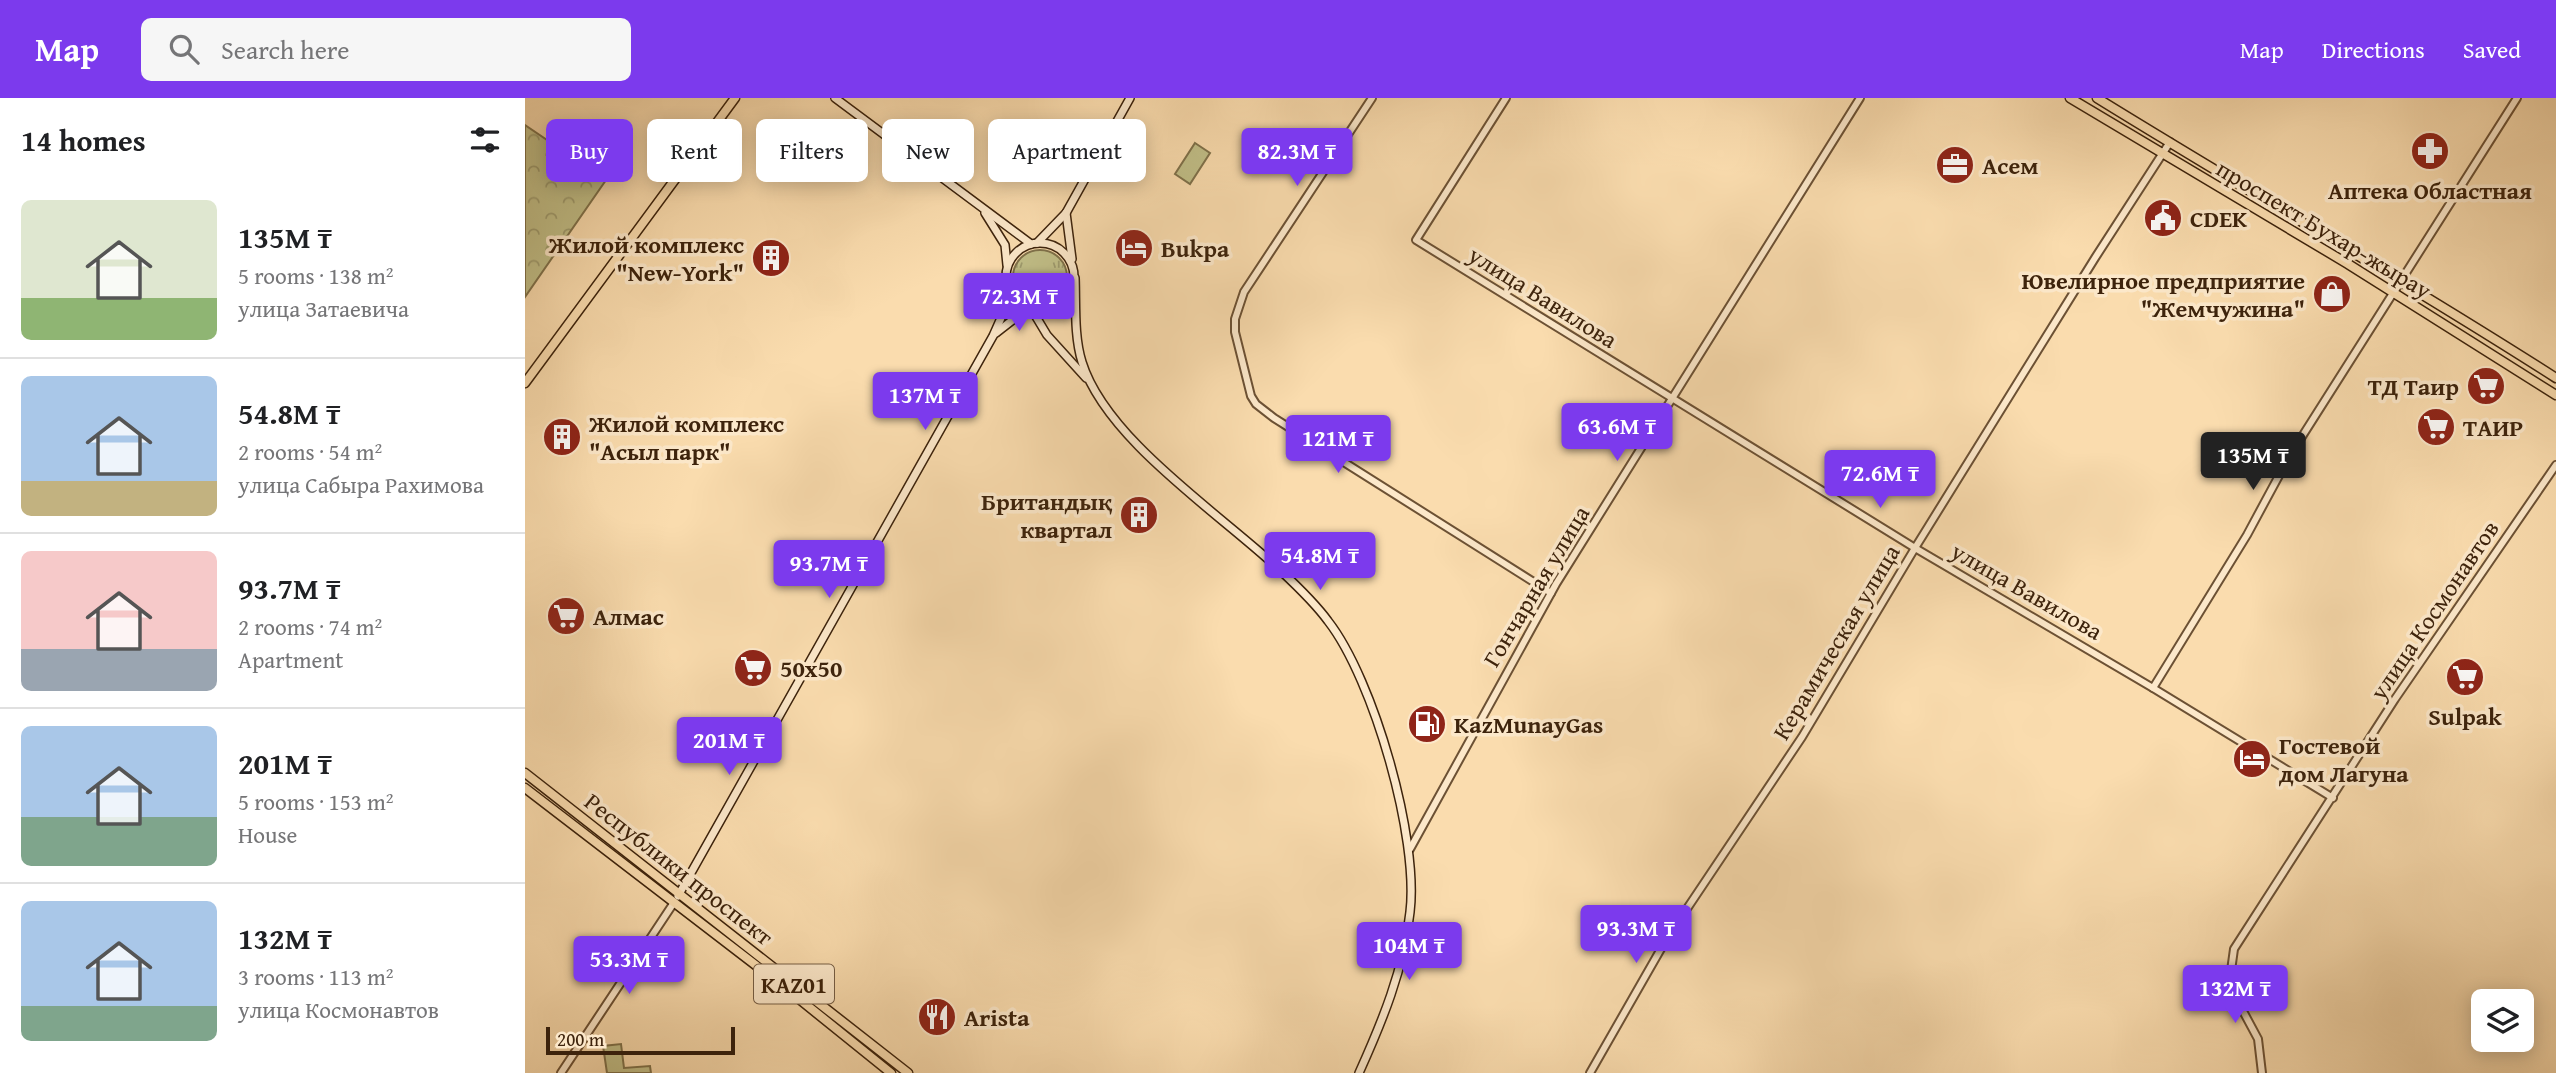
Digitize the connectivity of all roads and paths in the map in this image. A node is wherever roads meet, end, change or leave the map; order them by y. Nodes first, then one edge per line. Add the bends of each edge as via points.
1 (735, 98) edge
2 (835, 98) edge
3 (1129, 98) edge
4 (1372, 98) edge
5 (1506, 98) edge
6 (1860, 98) edge
7 (2070, 98) edge
8 (2097, 98) edge
9 (2517, 98) edge
10 (2170, 142) junction
11 (2163, 153) junction
12 (981, 206) junction
13 (1066, 213) junction
14 (1034, 244) junction
15 (1073, 267) junction
16 (1007, 272) junction
17 (1075, 278) junction
18 (2402, 282) junction
19 (1009, 289) junction
20 (2395, 293) junction
21 (1030, 309) junction
22 (993, 336) junction
23 (2556, 378) edge
24 (1089, 381) junction
25 (525, 383) edge
26 (2555, 395) edge
27 (1674, 399) junction
28 (2556, 465) edge
29 (1915, 548) junction
30 (1551, 593) junction
31 (2153, 688) junction
32 (525, 773) edge
33 (525, 788) edge
34 (2333, 798) junction
35 (1410, 849) junction
36 (679, 895) junction
37 (673, 904) junction
38 (561, 1073) edge
39 (891, 1073) edge
40 (908, 1073) edge
41 (1359, 1073) edge
42 (1590, 1073) edge
43 (2262, 1073) edge

1 - 25 main road
2 - 12 main road
3 - 13 main road
4 - 30 street via 1244,292 1235,332 1251,396 1270,416
5 - 27 street, улица Вавилова via 1416,240
6 - 27 street, Гончарная улица
7 - 11 main road, проспект Бухар-жырау
8 - 10 main road, проспект Бухар-жырау
9 - 18 street
10 - 11 street, Керамическая улица
10 - 18 main road, проспект Бухар-жырау
11 - 20 main road, проспект Бухар-жырау
11 - 29 street, Керамическая улица
12 - 14 main road
12 - 16 main road via 1005,245
13 - 14 main road
13 - 15 main road
14 - 15 main road via 1059,248
14 - 16 main road via 1015,254
15 - 17 main road
16 - 19 main road
17 - 21 main road via 1063,303 1046,310
17 - 24 main road via 1078,341
18 - 20 street
18 - 23 main road, проспект Бухар-жырау
19 - 21 main road
19 - 22 main road
20 - 26 main road, проспект Бухар-жырау
20 - 31 street via 2288,457 2247,535
21 - 22 main road
21 - 24 main road
22 - 36 main road
24 - 35 main road via 1121,427 1281,571 1328,620 1367,693
27 - 29 street, улица Вавилова
27 - 30 street, Гончарная улица
28 - 34 street, улица Космонавтов via 2395,699
29 - 31 street, улица Вавилова
29 - 42 street, Керамическая улица via 1802,737 1666,940
30 - 35 street, Гончарная улица
31 - 34 street, улица Вавилова
32 - 36 main road, Республики проспект / KАZ01
33 - 37 main road, Республики проспект / KАZ01
34 - 43 street, улица Космонавтов via 2234,949 2229,985 2258,1040
35 - 41 main road via 1411,913 1401,959
36 - 37 main road
36 - 40 main road, Республики проспект / KАZ01
37 - 38 street
37 - 39 main road, Республики проспект / KАZ01

